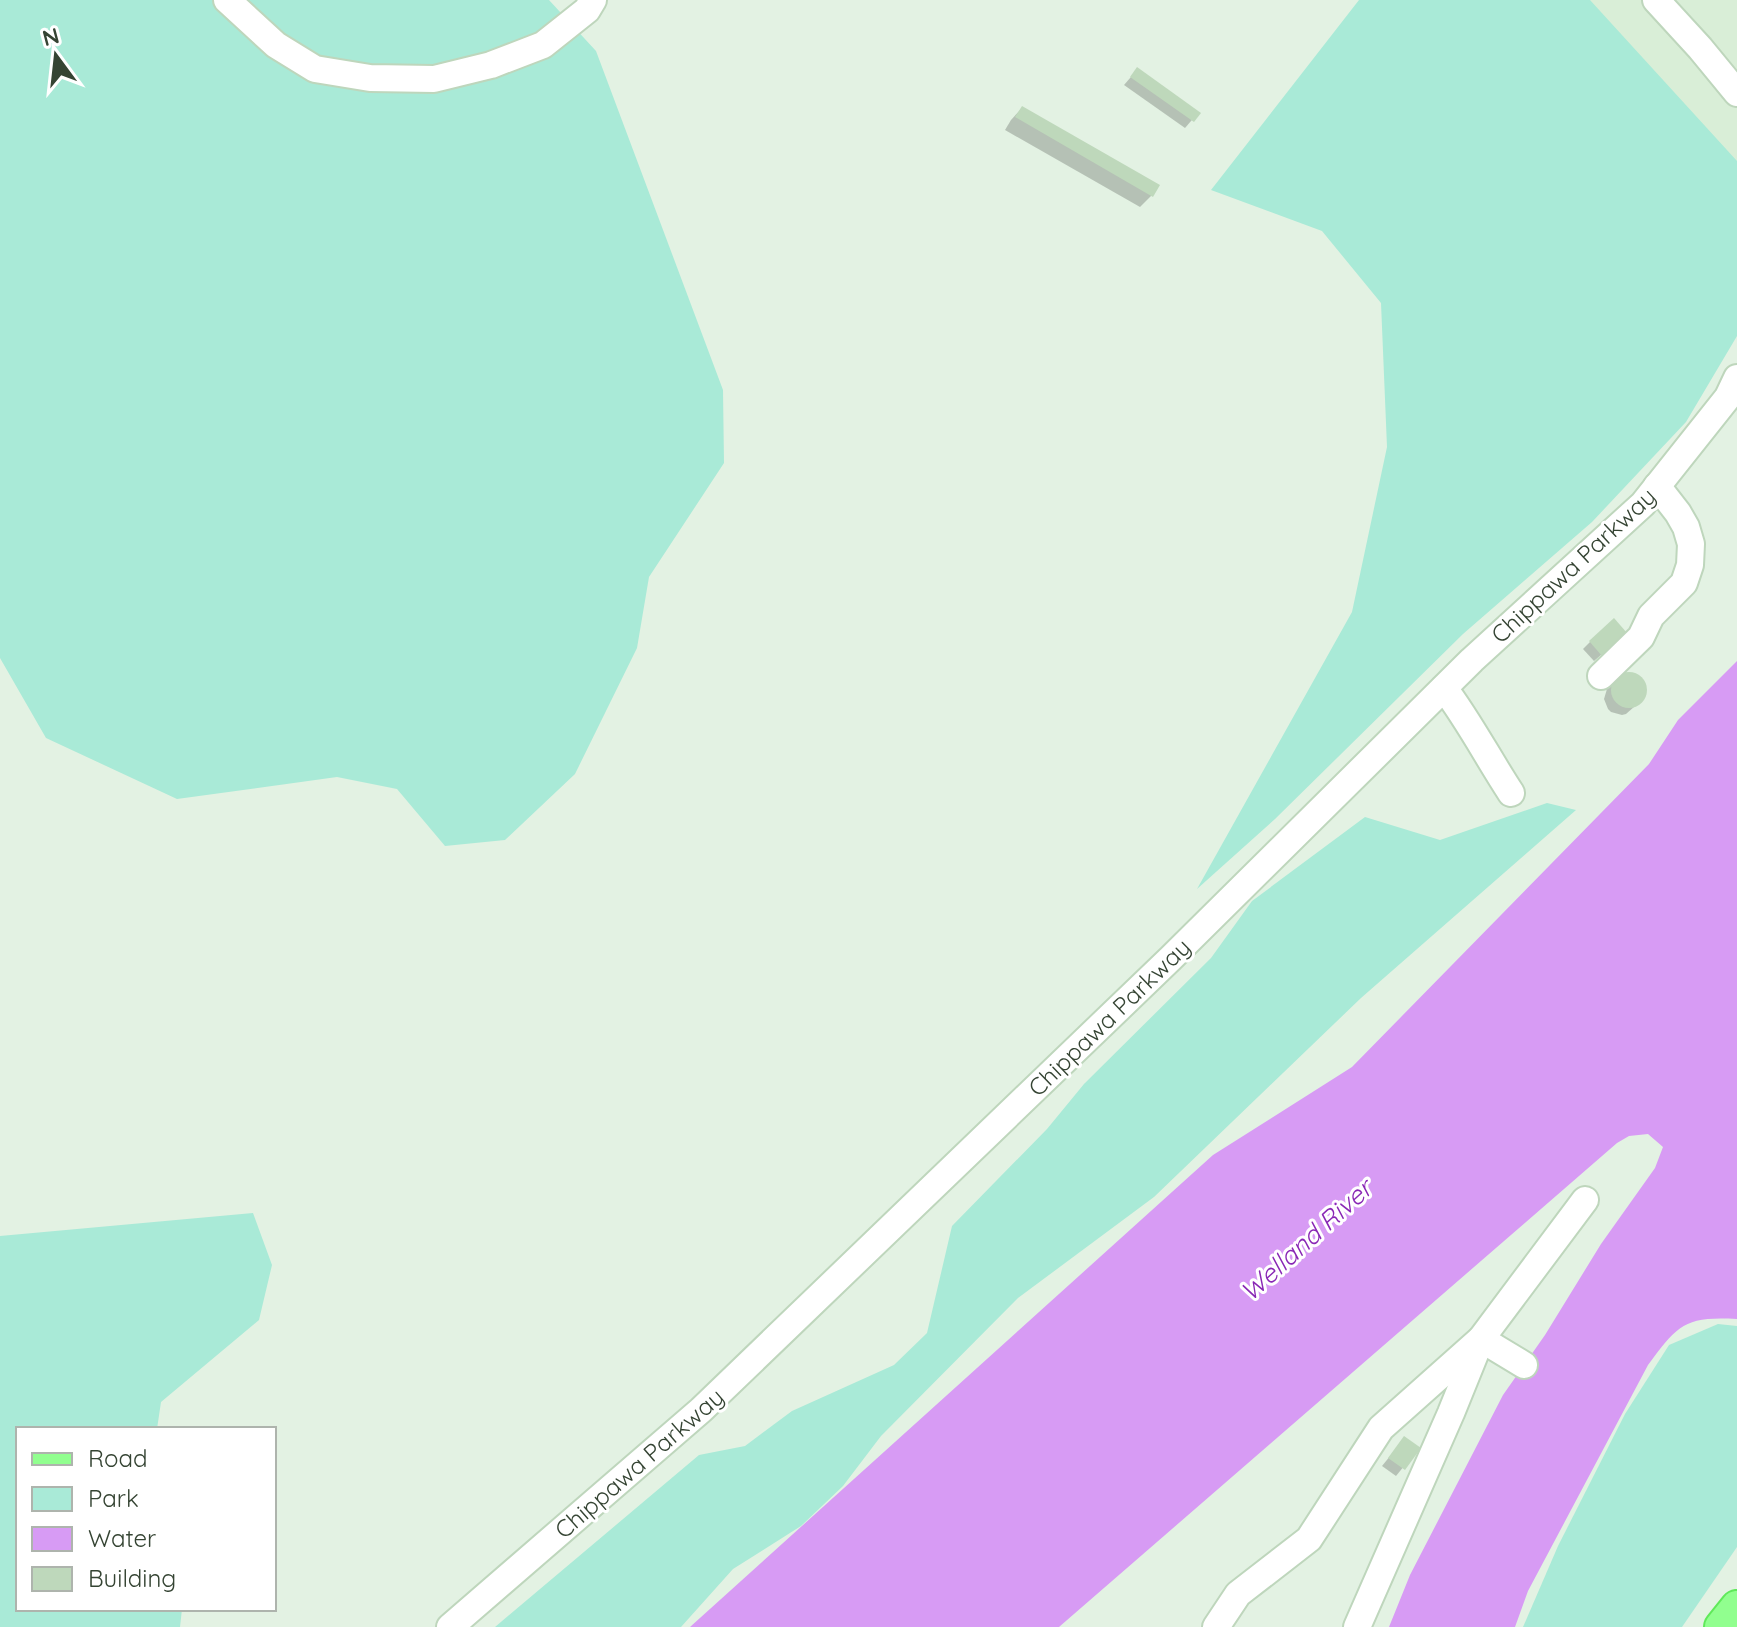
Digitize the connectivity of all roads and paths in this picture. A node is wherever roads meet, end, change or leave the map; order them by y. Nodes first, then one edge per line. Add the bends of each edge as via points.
1 (227, 0) edge
2 (593, 0) edge
3 (1656, 0) edge
4 (1737, 93) edge
5 (1737, 378) edge
6 (1657, 486) junction
7 (1601, 676) dead end
8 (1444, 688) junction
9 (1511, 793) dead end
10 (1585, 1200) dead end
11 (1481, 1339) junction
12 (1524, 1365) dead end
13 (1737, 1607) edge
14 (450, 1627) edge
15 (1216, 1627) edge
16 (1357, 1627) edge
17 (1721, 1627) edge

1 - 2 street via 276,45 315,69 370,78 434,79 543,45
3 - 4 street
5 - 6 street, Chippawa Parkway via 1728,397
6 - 7 street via 1686,527 1690,565 1684,583 1651,616 1641,637
6 - 8 street, Chippawa Parkway
8 - 9 street
8 - 14 street, Chippawa Parkway via 701,1410
10 - 11 street
11 - 12 street
11 - 15 street via 1381,1428 1309,1539 1238,1594
11 - 16 street
13 - 17 main road

